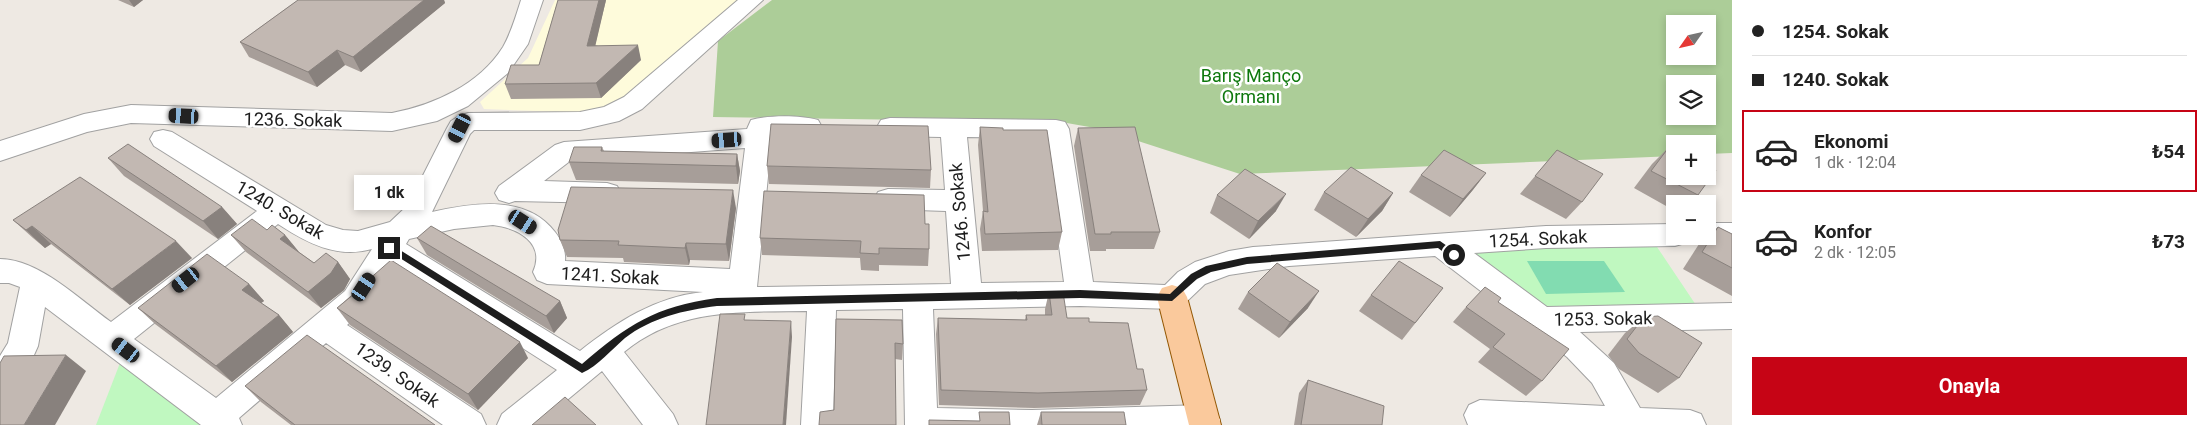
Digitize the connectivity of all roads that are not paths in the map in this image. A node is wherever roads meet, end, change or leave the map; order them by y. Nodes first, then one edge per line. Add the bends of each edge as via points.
1 (532, 0) edge
2 (752, 0) edge
3 (451, 104) junction
4 (468, 122) junction
5 (837, 127) edge
6 (866, 127) edge
7 (953, 128) junction
8 (759, 138) junction
9 (163, 139) dead end
10 (0, 151) edge
11 (514, 191) junction
12 (633, 194) edge
13 (742, 196) junction
14 (782, 197) edge
15 (860, 199) edge
16 (959, 201) junction
17 (277, 210) junction
18 (470, 216) junction
19 (1716, 234) edge
20 (1732, 234) edge
21 (1666, 235) edge
22 (394, 239) junction
23 (1440, 244) junction
24 (0, 271) edge
25 (36, 284) junction
26 (742, 291) junction
27 (1080, 294) junction
28 (967, 296) junction
29 (918, 297) junction
30 (1172, 297) junction
31 (822, 298) junction
32 (1732, 316) edge
33 (1542, 320) junction
34 (325, 326) junction
35 (111, 339) junction
36 (594, 360) junction
37 (0, 383) edge
38 (1480, 415) dead end
39 (221, 421) edge
40 (1204, 422) edge
41 (1630, 422) junction
42 (921, 424) edge
43 (470, 425) edge
44 (513, 425) edge
45 (662, 425) edge
46 (817, 425) edge
47 (1032, 425) edge
48 (1690, 425) edge

1 - 3 street, 1236. Sokak via 513,51 494,73
2 - 4 street via 633,103 610,115 580,122
3 - 4 street
3 - 10 street, 1236. Sokak via 421,117 392,122 131,114 84,123
4 - 22 street via 460,128 418,212
5 - 8 street via 760,127
6 - 7 street
7 - 16 street, 1246. Sokak
7 - 27 street via 1056,129
8 - 11 street via 564,152
8 - 13 street
9 - 17 street, 1240. Sokak
11 - 12 street
11 - 18 street
13 - 14 street
13 - 26 street
15 - 16 street
16 - 28 street, 1246. Sokak
17 - 22 street, 1240. Sokak via 324,238 342,243
17 - 35 street
18 - 22 street, 1241. Sokak
18 - 26 street, 1241. Sokak via 510,216 535,230 552,251 552,263 547,272
19 - 20 street
21 - 23 street, 1254. Sokak via 1546,237
22 - 34 street via 355,300
22 - 36 street
23 - 30 street, 1254. Sokak via 1247,261 1209,269 1194,276
23 - 33 street, 1253. Sokak
24 - 25 street via 11,271
25 - 35 street
25 - 37 street via 23,346
26 - 31 street
26 - 36 street via 657,316 624,334
27 - 28 street
27 - 30 street
28 - 29 street
29 - 31 street
29 - 42 street
30 - 40 main road
31 - 46 street
32 - 33 street, 1253. Sokak
33 - 41 street via 1578,348 1602,374
34 - 39 street
34 - 43 street, 1239. Sokak
35 - 39 street
36 - 44 street
36 - 45 street
38 - 41 street
40 - 47 street
41 - 48 street
42 - 47 street

